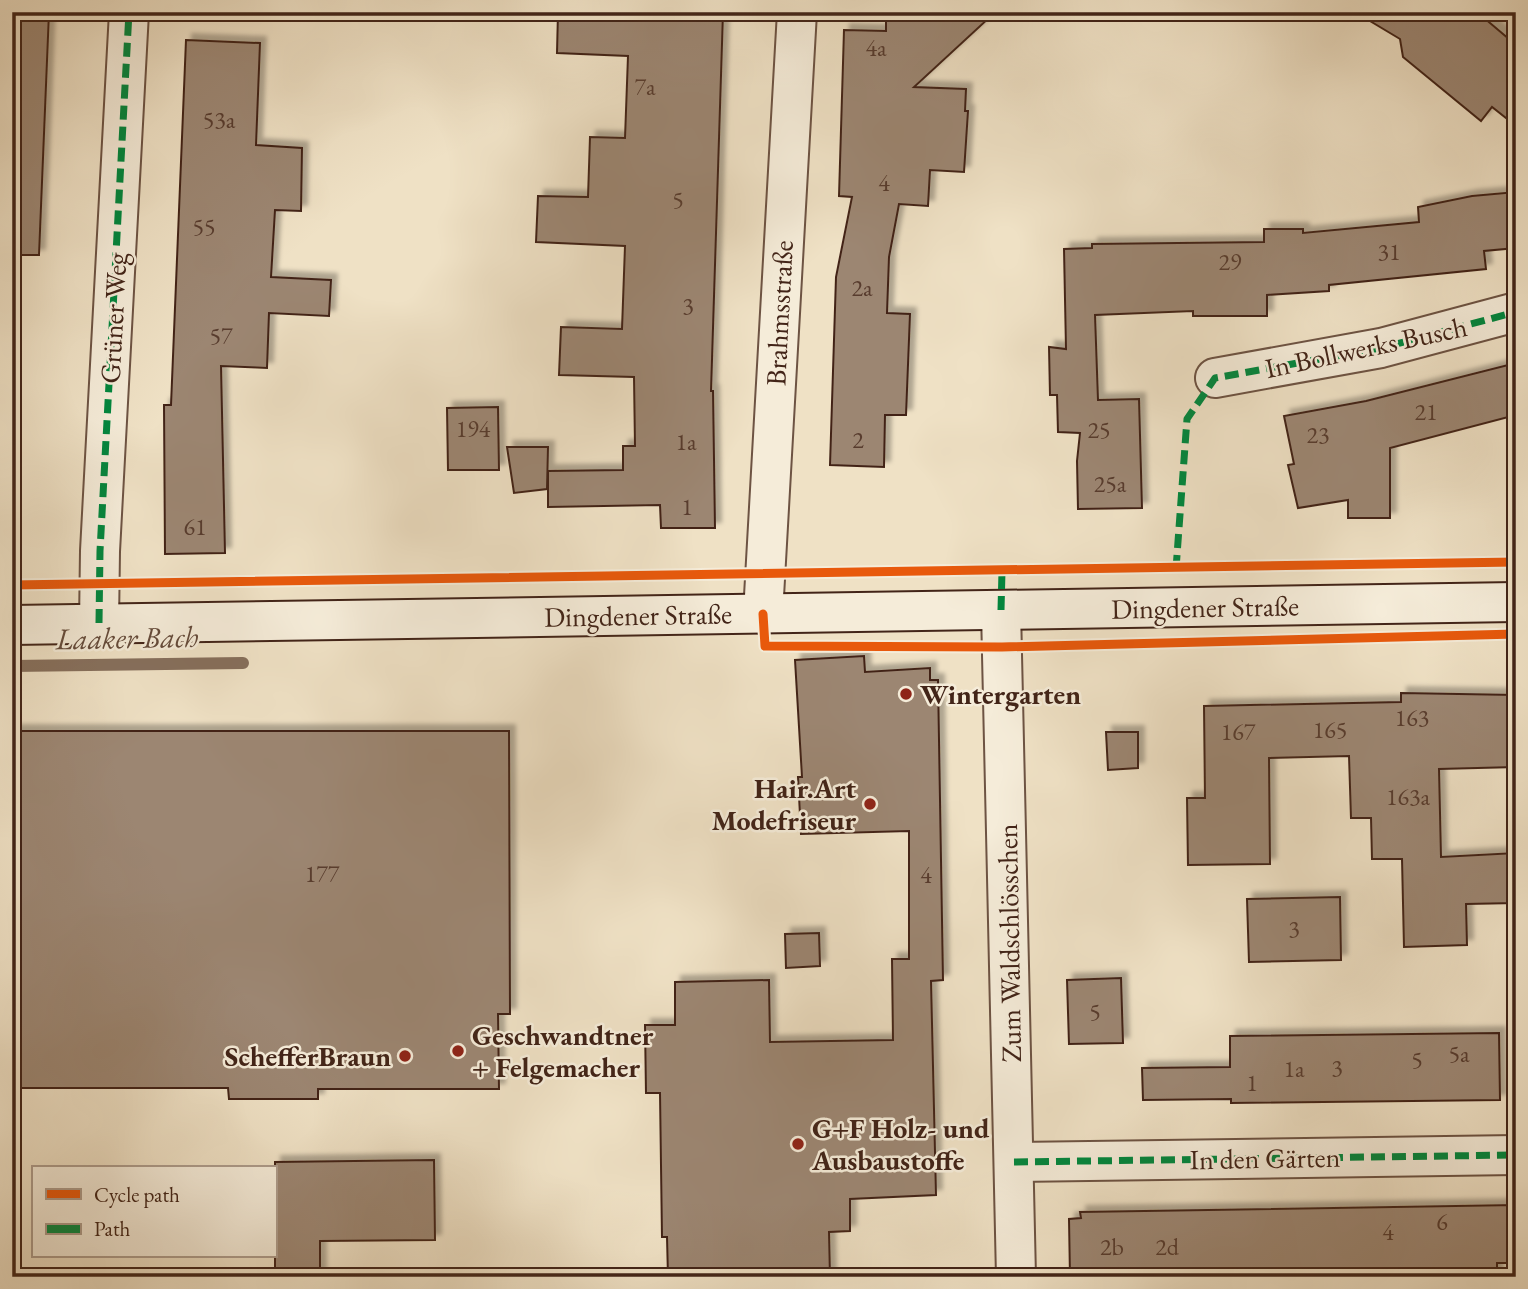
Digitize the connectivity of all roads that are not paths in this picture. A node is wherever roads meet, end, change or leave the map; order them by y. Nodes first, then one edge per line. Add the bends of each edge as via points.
1 (129, 12) edge
2 (797, 12) edge
3 (1516, 312) edge
4 (1215, 378) dead end
5 (1516, 601) edge
6 (1001, 610) junction
7 (762, 614) junction
8 (99, 623) junction
9 (12, 625) edge
10 (1516, 1155) edge
11 (1014, 1162) junction
12 (1016, 1277) edge

1 - 8 street, Grüner Weg
2 - 7 street, Brahmsstraße
3 - 4 street, In Bollwerks Busch via 1381,348
5 - 6 street, Dingdener Straße
6 - 7 street, Dingdener Straße
6 - 11 street, Zum Waldschlösschen
7 - 8 street, Dingdener Straße
8 - 9 street, Dingdener Straße
10 - 11 street, In den Gärten
11 - 12 street, Zum Waldschlösschen

